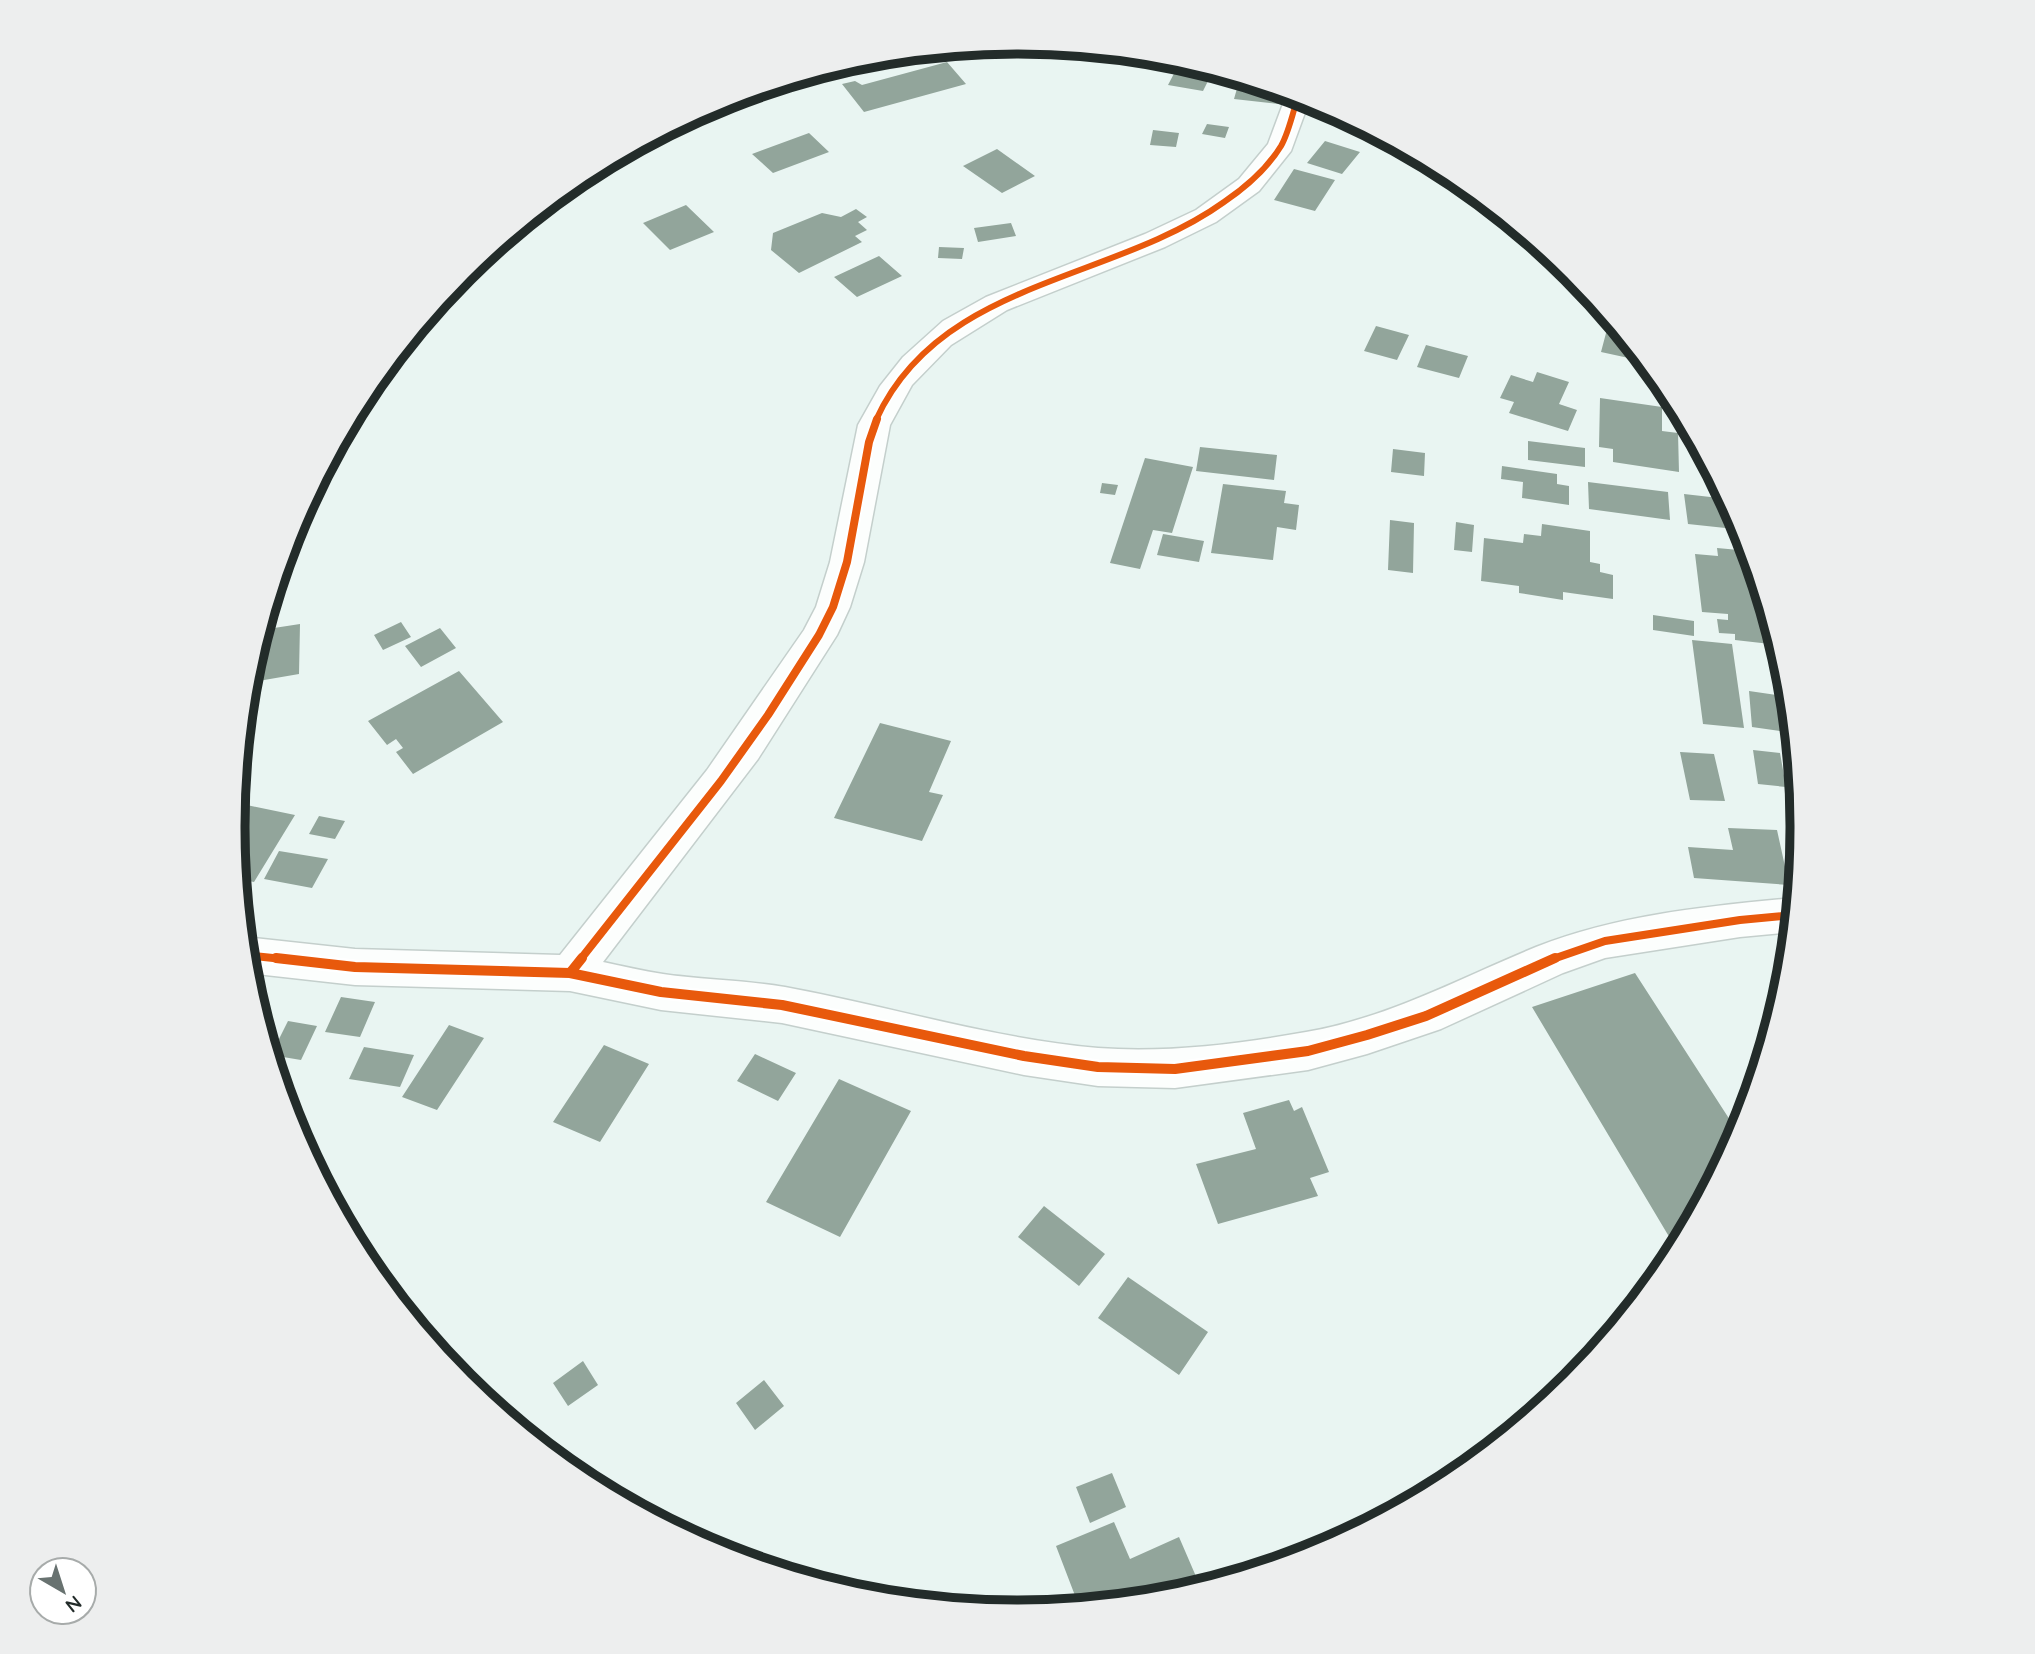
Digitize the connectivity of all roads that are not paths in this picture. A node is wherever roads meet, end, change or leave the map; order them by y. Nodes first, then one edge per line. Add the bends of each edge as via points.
1 (1295, 106) edge
2 (1785, 916) edge
3 (256, 956) edge
4 (570, 973) junction

1 - 4 street via 1286,140 1274,158 1256,179 1220,206 1143,246 984,310 954,328 904,374 869,440 845,569 815,645 737,760
2 - 4 street via 1605,941 1550,960 1426,1016 1367,1035 1308,1052 1175,1069 1098,1067 1024,1056 782,1005 662,992
3 - 4 street via 355,967

